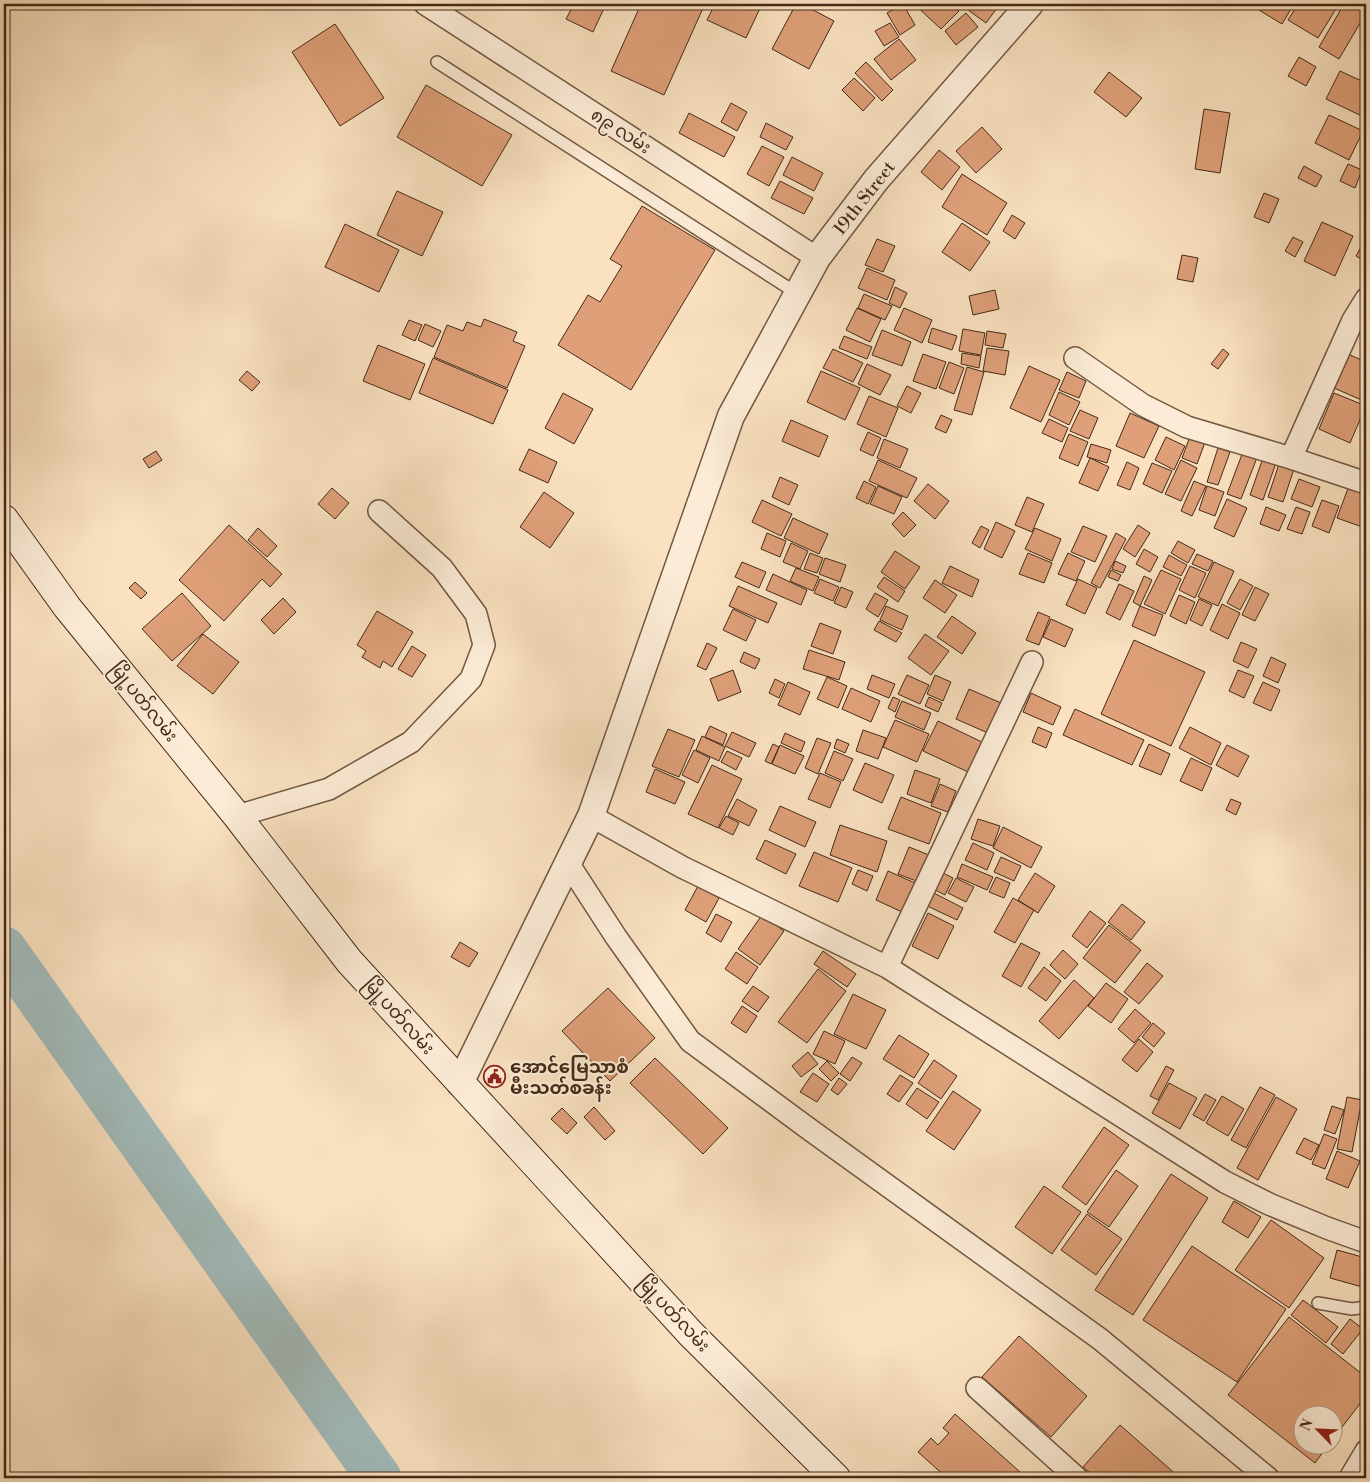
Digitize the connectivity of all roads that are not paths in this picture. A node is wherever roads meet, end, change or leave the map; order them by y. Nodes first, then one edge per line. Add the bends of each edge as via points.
1 (1030, 4) edge
2 (432, 6) edge
3 (437, 62) dead end
4 (817, 258) junction
5 (798, 294) junction
6 (1366, 299) edge
7 (1075, 358) dead end
8 (1291, 458) junction
9 (1366, 483) edge
10 (380, 511) dead end
11 (4, 519) edge
12 (1032, 662) dead end
13 (237, 816) junction
14 (591, 816) junction
15 (568, 863) junction
16 (887, 967) junction
17 (460, 1083) junction
18 (1366, 1242) edge
19 (1318, 1303) dead end
20 (1366, 1307) edge
21 (976, 1388) dead end
22 (1366, 1451) edge
23 (836, 1478) edge
24 (1077, 1478) edge
25 (1268, 1478) edge
26 (1350, 1478) edge

1 - 4 street, 19th Street via 876,180
2 - 4 street, ၈၉ လမ်း
3 - 5 lane
4 - 5 street, 19th Street
5 - 14 street, 19th Street via 731,416
6 - 8 street
7 - 8 street via 1143,405 1187,427
8 - 9 street
10 - 13 street via 442,568 476,614 484,645 471,679 411,742 329,789
11 - 13 main road, မြို့ပတ်လမ်း via 67,608
12 - 16 street
13 - 17 main road, မြို့ပတ်လမ်း via 349,961
14 - 15 street, 19th Street
14 - 16 street via 682,867
15 - 17 street, 19th Street
15 - 25 street via 690,1041 1100,1338
16 - 18 street via 1225,1182 1269,1204
17 - 23 main road, မြို့ပတ်လမ်း via 691,1334
19 - 20 lane via 1352,1309
21 - 24 street
22 - 26 street

